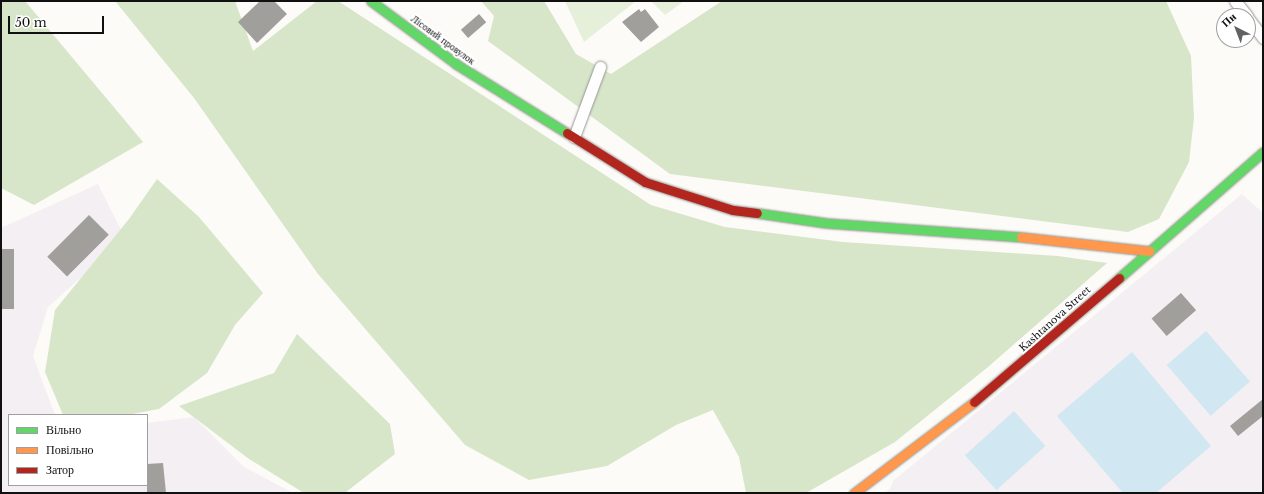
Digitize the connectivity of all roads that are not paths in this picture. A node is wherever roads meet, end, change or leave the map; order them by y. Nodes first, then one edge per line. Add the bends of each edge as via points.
1 (371, 1) edge
2 (1256, 29) edge
3 (1263, 38) edge
4 (600, 66) dead end
5 (574, 137) junction
6 (1263, 152) edge
7 (1148, 251) junction
8 (854, 493) edge

1 - 5 street, Лісовий провулок via 456,64
2 - 3 street
4 - 5 street
5 - 7 street, Лісовий провулок via 646,182 733,210 826,223 1064,240
6 - 7 street, Kashtanova Street
7 - 8 street, Kashtanova Street via 1009,375 913,451

